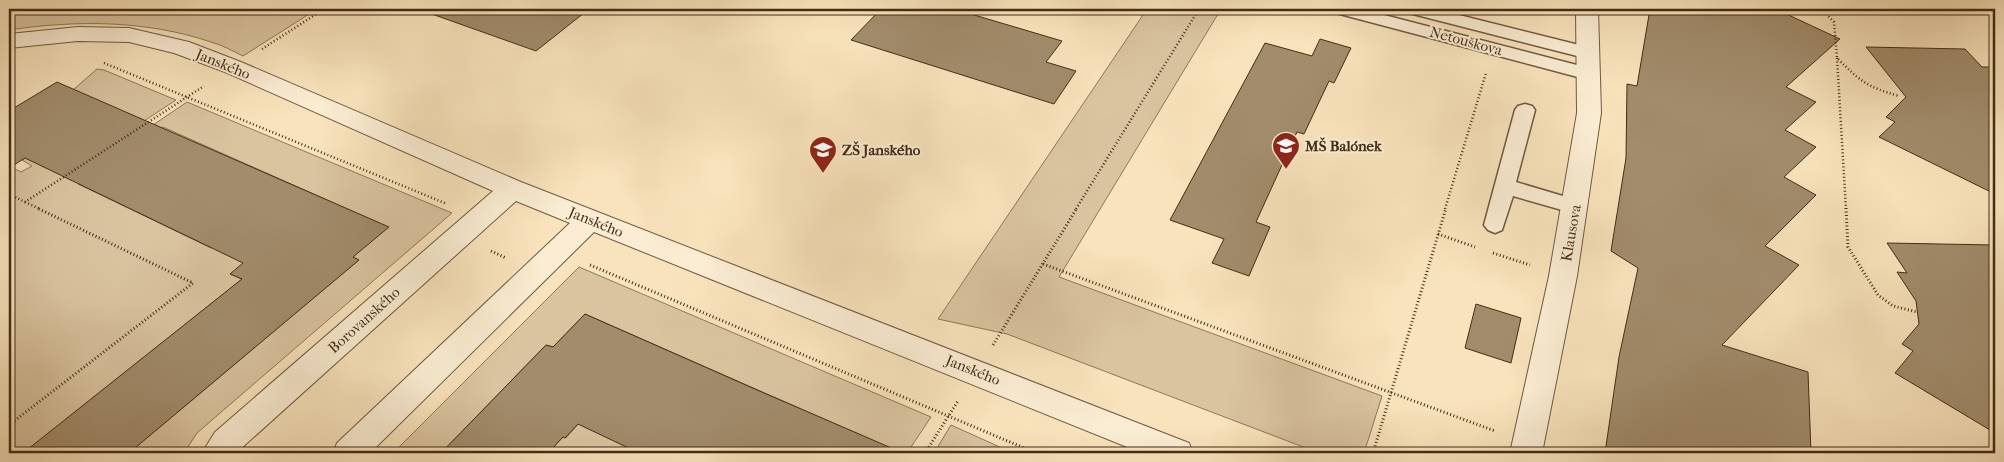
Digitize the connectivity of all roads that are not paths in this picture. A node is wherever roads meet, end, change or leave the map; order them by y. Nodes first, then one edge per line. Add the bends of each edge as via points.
1 (1342, 9) edge
2 (1415, 9) edge
3 (1587, 9) edge
4 (9, 41) edge
5 (1589, 64) junction
6 (1524, 110) dead end
7 (1505, 186) junction
8 (512, 189) junction
9 (1576, 208) junction
10 (590, 220) junction
11 (1495, 225) dead end
12 (1527, 448) edge
13 (218, 453) edge
14 (349, 453) edge
15 (1176, 453) edge

1 - 5 lane, Netouškova via 1494,49
2 - 5 lane
3 - 5 street, Klausova
4 - 8 street, Janského via 78,34 129,34 181,47
5 - 9 street, Klausova via 1590,113
6 - 7 lane
7 - 9 lane
7 - 11 lane
8 - 10 street, Janského
8 - 13 street, Borovanského via 226,442
9 - 12 street, Klausova
10 - 14 street
10 - 15 street, Janského

